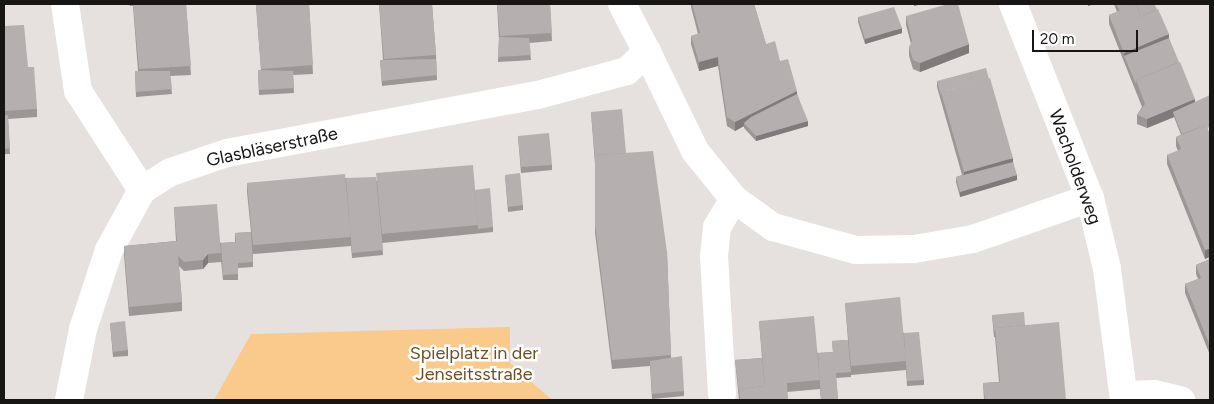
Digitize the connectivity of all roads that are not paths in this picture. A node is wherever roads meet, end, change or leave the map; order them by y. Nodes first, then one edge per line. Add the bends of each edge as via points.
1 (65, 4) edge
2 (622, 4) edge
3 (1013, 4) edge
4 (647, 52) junction
5 (142, 190) junction
6 (1090, 198) junction
7 (734, 199) junction
8 (722, 394) dead end
9 (1124, 398) edge
10 (69, 400) edge
11 (1181, 400) edge

1 - 5 street via 78,91
2 - 4 street
3 - 6 street, Wacholderweg
4 - 5 street, Glasbläserstraße via 627,70 538,96 228,153 171,172
4 - 7 street via 695,151
5 - 10 street, Glasbläserstraße via 108,250 83,329
6 - 7 street via 973,239 914,249 856,250 773,227
6 - 9 street, Wacholderweg via 1108,269
7 - 8 street via 717,227 714,256
9 - 11 street, Wacholderweg via 1154,394

